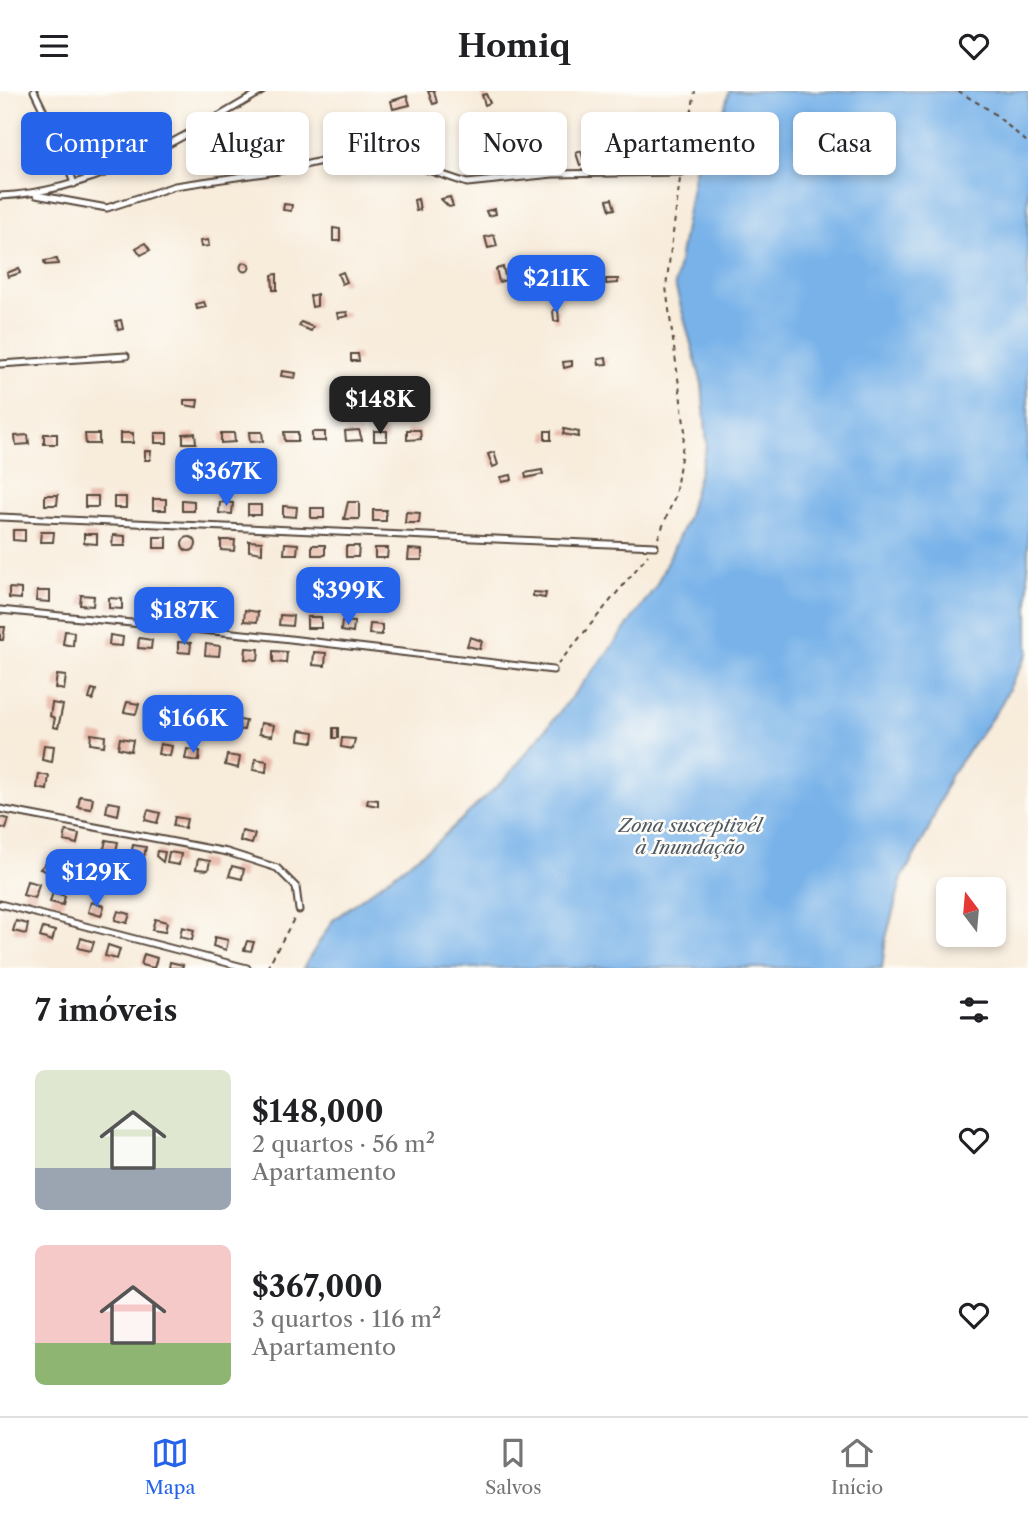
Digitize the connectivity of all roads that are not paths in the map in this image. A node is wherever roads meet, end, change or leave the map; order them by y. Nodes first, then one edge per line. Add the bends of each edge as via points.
1 (34, 91) edge
2 (262, 91) edge
3 (581, 174) edge
4 (74, 184) junction
5 (36, 195) junction
6 (0, 196) edge
7 (126, 356) dead end
8 (0, 364) edge
9 (0, 517) edge
10 (654, 546) road end
11 (0, 610) edge
12 (553, 670) road end
13 (0, 809) edge
14 (0, 904) edge
15 (299, 910) road end
16 (247, 968) edge

1 - 4 lane
2 - 4 lane via 176,142
3 - 5 lane via 467,183 389,157 343,156 174,186 107,208
4 - 5 lane
5 - 6 lane
7 - 8 lane
9 - 10 lane
11 - 12 lane
13 - 15 lane via 227,852 277,868 296,887
14 - 16 lane

